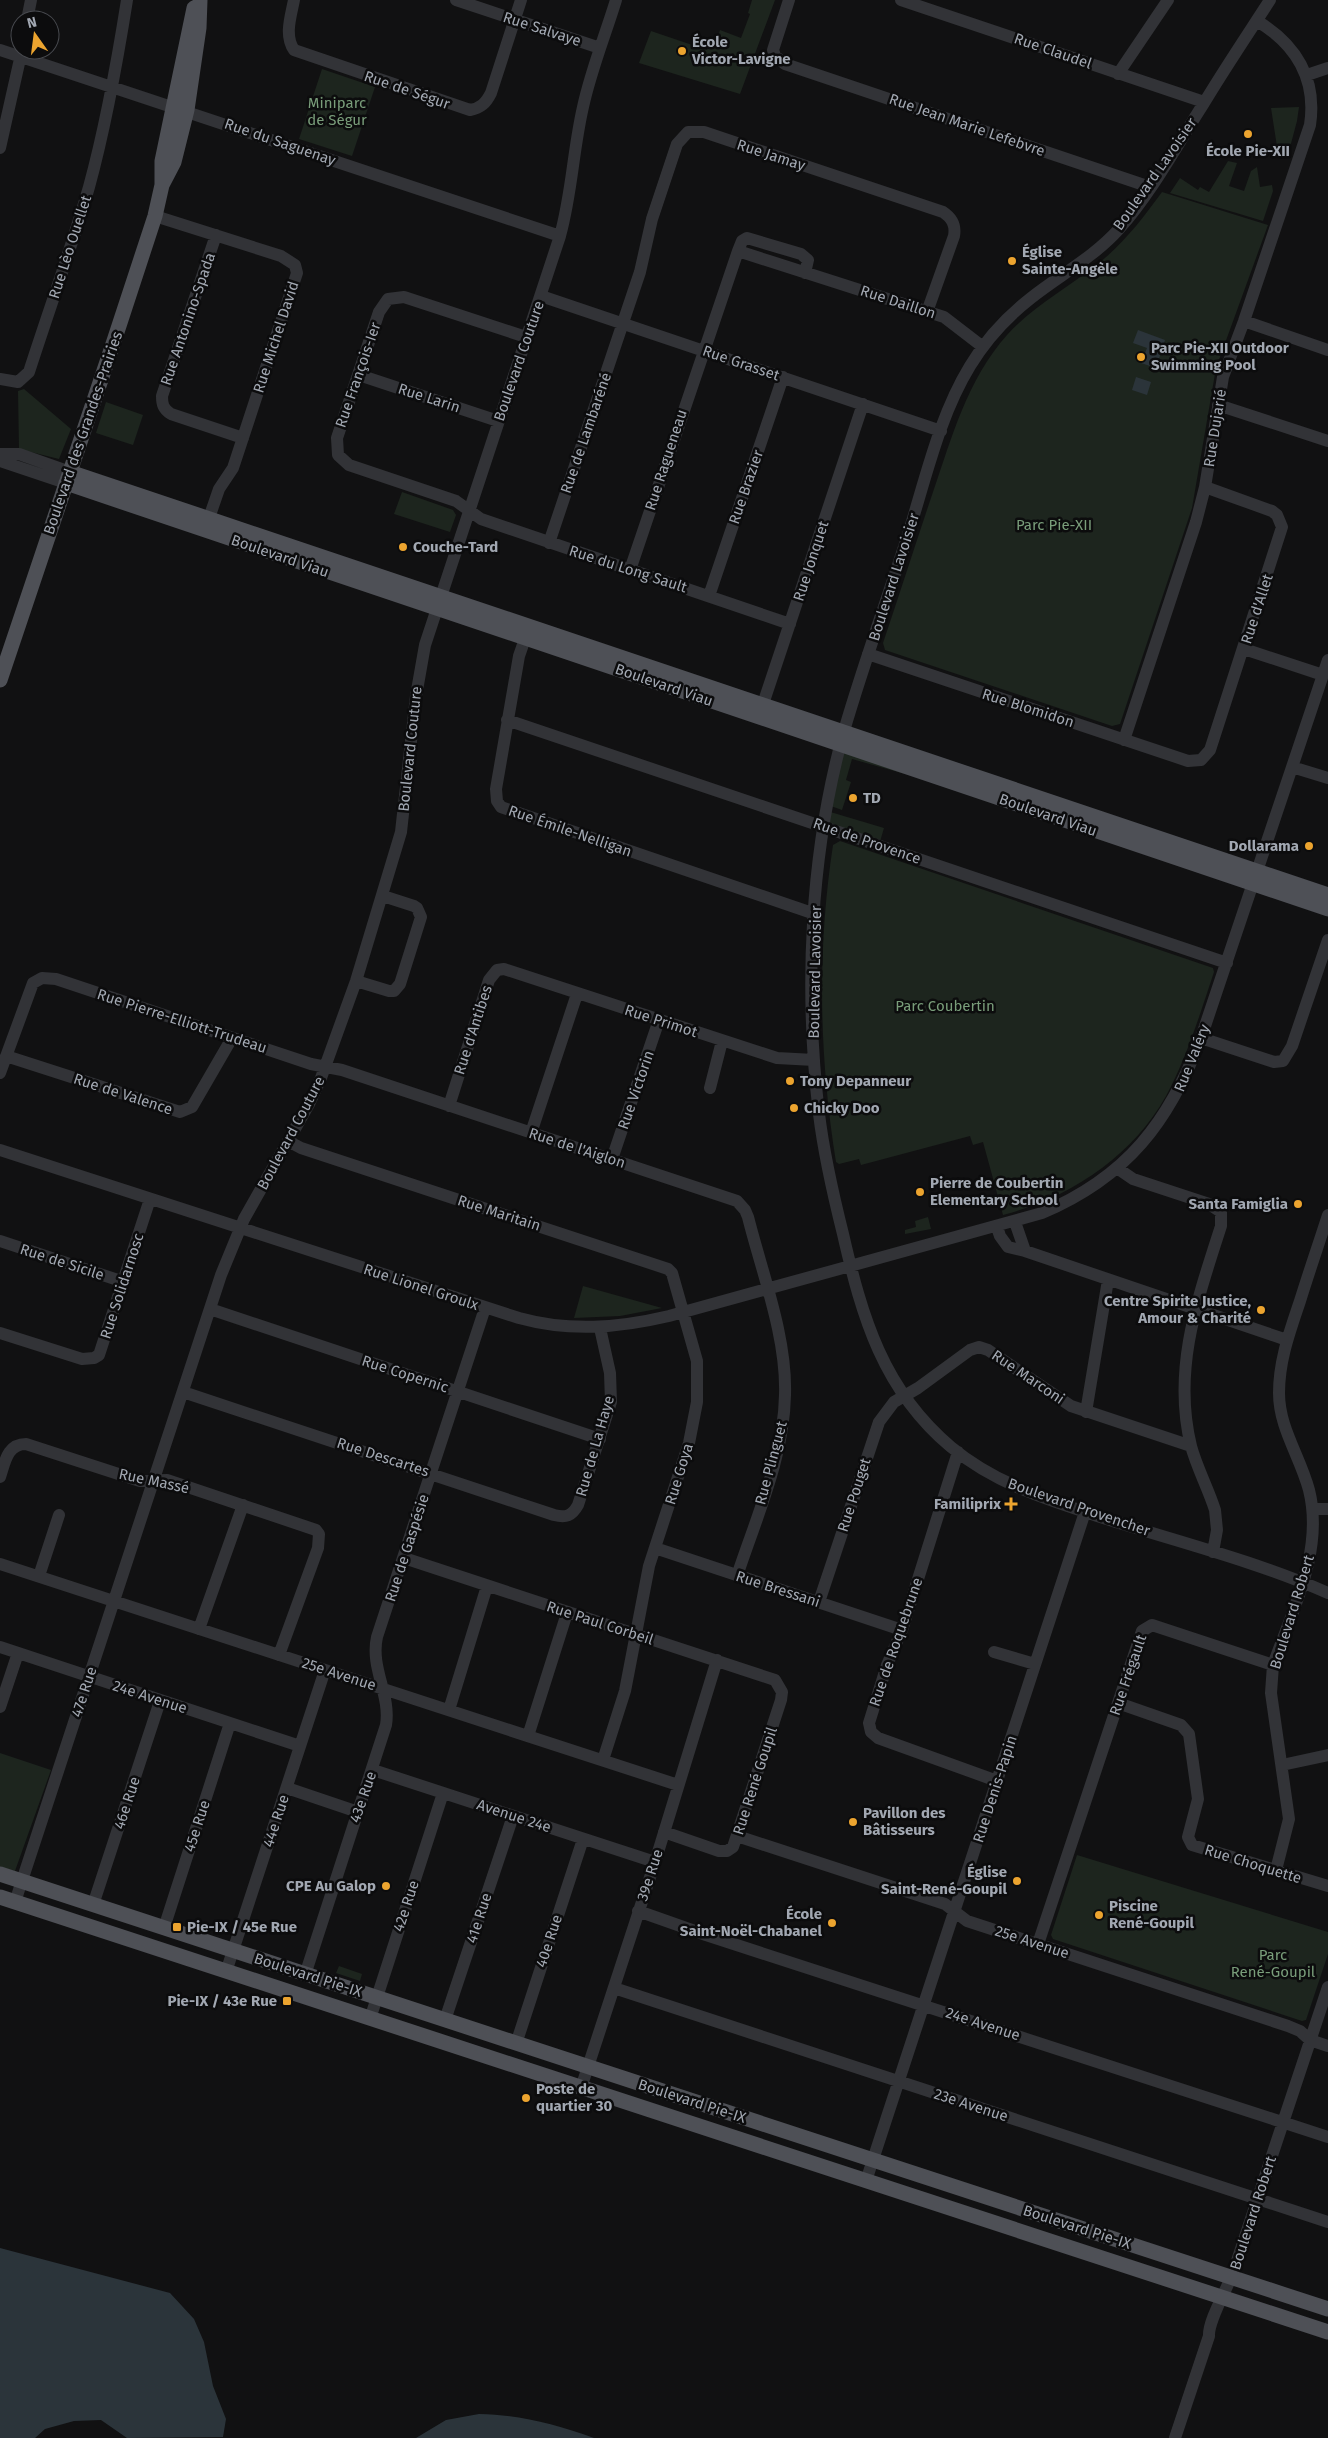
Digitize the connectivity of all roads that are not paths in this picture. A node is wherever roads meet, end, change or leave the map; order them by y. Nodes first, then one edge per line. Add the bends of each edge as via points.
1 (127, 0) edge
2 (196, 0) edge
3 (200, 0) edge
4 (294, 0) edge
5 (456, 0) edge
6 (521, 0) edge
7 (616, 0) edge
8 (789, 0) edge
9 (902, 0) edge
10 (1168, 0) edge
11 (1270, 0) edge
12 (515, 20) junction
13 (1257, 21) junction
14 (600, 48) junction
15 (20, 60) edge
16 (41, 60) edge
17 (1328, 68) edge
18 (1118, 74) junction
19 (1307, 75) junction
20 (113, 87) junction
21 (1204, 102) junction
22 (180, 108) junction
23 (0, 148) edge
24 (1150, 187) junction
25 (155, 216) junction
26 (216, 234) junction
27 (560, 236) junction
28 (541, 296) junction
29 (928, 312) junction
30 (1244, 321) junction
31 (623, 323) junction
32 (526, 337) junction
33 (983, 348) junction
34 (704, 350) junction
35 (1328, 350) edge
36 (359, 375) junction
37 (783, 377) junction
38 (0, 379) edge
39 (863, 404) junction
40 (1218, 405) junction
41 (498, 421) junction
42 (941, 431) junction
43 (242, 438) junction
44 (1328, 441) edge
45 (0, 454) edge
46 (0, 461) edge
47 (68, 478) junction
48 (1205, 488) junction
49 (469, 510) junction
50 (209, 518) junction
51 (549, 543) junction
52 (630, 570) junction
53 (710, 596) junction
54 (438, 602) junction
55 (790, 624) junction
56 (527, 632) junction
57 (1244, 649) junction
58 (868, 654) junction
59 (1328, 660) edge
60 (1323, 674) junction
61 (0, 680) edge
62 (761, 711) junction
63 (508, 720) junction
64 (842, 739) junction
65 (1124, 740) junction
66 (1188, 761) joint
67 (1292, 767) junction
68 (1328, 778) edge
69 (825, 827) junction
70 (1255, 877) junction
71 (1328, 895) edge
72 (383, 896) junction
73 (1328, 909) edge
74 (815, 914) junction
75 (1328, 940) edge
76 (1227, 962) junction
77 (510, 971) joint
78 (356, 980) junction
79 (577, 994) junction
80 (659, 1020) junction
81 (232, 1038) junction
82 (1202, 1038) junction
83 (722, 1041) junction
84 (6, 1056) junction
85 (814, 1060) junction
86 (326, 1067) junction
87 (0, 1073) edge
88 (710, 1088) dead end
89 (449, 1106) junction
90 (531, 1133) junction
91 (288, 1141) junction
92 (0, 1150) edge
93 (612, 1159) junction
94 (1117, 1168) junction
95 (150, 1199) junction
96 (1328, 1214) edge
97 (1015, 1222) junction
98 (997, 1227) junction
99 (240, 1228) junction
100 (1324, 1239) edge
101 (0, 1241) edge
102 (1025, 1251) junction
103 (850, 1266) junction
104 (1108, 1280) junction
105 (124, 1282) junction
106 (766, 1289) junction
107 (486, 1308) junction
108 (210, 1309) junction
109 (1194, 1309) junction
110 (683, 1312) junction
111 (600, 1328) junction
112 (0, 1333) edge
113 (1287, 1340) junction
114 (183, 1392) junction
115 (458, 1392) junction
116 (903, 1397) junction
117 (1086, 1412) junction
118 (600, 1439) junction
119 (1192, 1446) junction
120 (958, 1452) junction
121 (432, 1473) junction
122 (0, 1477) edge
123 (153, 1481) junction
124 (243, 1504) junction
125 (578, 1505) joint
126 (1328, 1509) edge
127 (1313, 1510) junction
128 (1085, 1512) junction
129 (59, 1515) dead end
130 (655, 1548) junction
131 (1212, 1552) junction
132 (404, 1558) junction
133 (0, 1564) edge
134 (39, 1576) junction
135 (737, 1576) junction
136 (1302, 1583) junction
137 (487, 1586) junction
138 (1328, 1593) edge
139 (114, 1601) junction
140 (819, 1602) junction
141 (567, 1613) junction
142 (385, 1616) joint
143 (199, 1629) junction
144 (902, 1630) junction
145 (636, 1634) junction
146 (0, 1647) edge
147 (994, 1652) dead end
148 (18, 1653) junction
149 (279, 1655) junction
150 (717, 1660) junction
151 (1036, 1664) junction
152 (1273, 1664) junction
153 (325, 1670) junction
154 (89, 1677) junction
155 (382, 1688) junction
156 (781, 1700) joint
157 (160, 1701) junction
158 (1118, 1703) junction
159 (0, 1708) edge
160 (449, 1710) junction
161 (230, 1723) junction
162 (528, 1736) junction
163 (300, 1746) junction
164 (1328, 1755) edge
165 (603, 1760) junction
166 (1282, 1765) junction
167 (373, 1770) junction
168 (997, 1781) junction
169 (678, 1785) junction
170 (287, 1788) junction
171 (443, 1794) junction
172 (358, 1812) junction
173 (513, 1816) junction
174 (664, 1832) junction
175 (737, 1836) junction
176 (583, 1839) junction
177 (655, 1862) junction
178 (1276, 1870) junction
179 (0, 1874) edge
180 (20, 1881) junction
181 (1328, 1886) edge
182 (0, 1897) edge
183 (14, 1902) junction
184 (93, 1905) junction
185 (638, 1911) junction
186 (955, 1912) junction
187 (164, 1928) junction
188 (1038, 1944) junction
189 (233, 1951) junction
190 (226, 1972) junction
191 (305, 1974) junction
192 (614, 1988) junction
193 (1328, 1989) edge
194 (376, 1998) junction
195 (924, 2005) junction
196 (370, 2018) junction
197 (445, 2020) junction
198 (1310, 2040) junction
199 (516, 2044) junction
200 (1328, 2046) edge
201 (587, 2067) junction
202 (900, 2082) junction
203 (581, 2088) junction
204 (1283, 2122) junction
205 (1328, 2137) edge
206 (873, 2160) junction
207 (866, 2181) junction
208 (1258, 2200) junction
209 (1328, 2222) edge
210 (1231, 2278) junction
211 (1222, 2297) junction
212 (1328, 2309) edge
213 (1328, 2332) edge
214 (1175, 2438) edge

1 - 20 street
2 - 22 main road, Boulevard des Grandes-Prairies via 189,25
3 - 22 main road, Boulevard des Grandes-Prairies via 199,28
4 - 12 street, Rue de Ségur via 288,33 294,50 470,110 480,108 487,101
5 - 12 street, Rue Salvaye
6 - 12 street
7 - 14 street, Boulevard Couture
8 - 24 street, Rue Jean Marie Lefebvre via 773,50 785,64
9 - 18 street, Rue Claudel
10 - 18 street
11 - 13 street, Boulevard Lavoisier
12 - 14 street, Rue Salvaye
13 - 19 street, Rue Dujarié via 1282,38
13 - 21 street, Boulevard Lavoisier
14 - 27 street, Boulevard Couture via 582,108 571,190
15 - 23 street
16 - 20 street, Rue du Saguenay
17 - 19 street
18 - 21 street, Rue Claudel
19 - 30 street, Rue Dujarié via 1312,102 1310,125
20 - 22 street, Rue du Saguenay
20 - 38 street, Rue Lèo Ouellet via 86,196 29,372 18,382
21 - 24 street, Boulevard Lavoisier
22 - 25 main road, Boulevard des Grandes-Prairies via 174,162 162,186
22 - 27 street, Rue du Saguenay
24 - 33 street, Boulevard Lavoisier via 1111,236 1018,308
25 - 26 street, Rue Michel David
25 - 47 main road, Boulevard des Grandes-Prairies
26 - 43 street, Rue Antonino-Spada via 162,402 171,414
26 - 43 street, Rue Michel David via 290,260 297,273
27 - 28 street, Boulevard Couture
28 - 31 street, Rue Grasset
28 - 32 street, Boulevard Couture
29 - 31 street, Rue Jamay via 954,236 950,216 696,130 688,132 677,144
29 - 33 street, Rue Daillon via 944,317
29 - 34 street, Rue Daillon via 738,251
30 - 35 street
30 - 40 street, Rue Dujarié via 1228,362
31 - 34 street, Rue Grasset
31 - 51 street, Rue de Lambaréné
32 - 36 street, Rue François-Ier via 396,296 383,305
32 - 41 street, Boulevard Couture
33 - 42 street, Boulevard Lavoisier via 959,387
34 - 37 street, Rue Grasset
34 - 52 street, Rue Ragueneau
36 - 41 street, Rue Larin
36 - 49 street, Rue François-Ier via 337,438 338,455 349,465 456,500
37 - 39 street, Rue Grasset
37 - 53 street, Rue Brazier
39 - 42 street, Rue Grasset
39 - 55 street, Rue Jonquet
40 - 44 street
40 - 48 street, Rue Dujarié
41 - 49 street, Boulevard Couture
42 - 58 street, Boulevard Lavoisier
43 - 50 street, Rue Michel David via 233,468 219,489
45 - 47 street, Boulevard Viau via 19,454
46 - 47 street, Boulevard Viau
47 - 50 main road, Boulevard Viau
47 - 54 main road, Boulevard Viau
47 - 61 main road, Boulevard des Grandes-Prairies
48 - 57 street, Rue d'Allet via 1272,511 1282,527
48 - 65 street, Rue Dujarié
49 - 51 street, Rue du Long Sault via 481,519
49 - 54 street, Boulevard Couture
50 - 54 main road, Boulevard Viau
51 - 52 street, Rue du Long Sault
52 - 53 street, Rue du Long Sault
53 - 55 street, Rue du Long Sault
54 - 56 main road, Boulevard Viau
54 - 72 street, Boulevard Couture via 419,670 401,832
55 - 62 street, Rue Jonquet
56 - 62 main road, Boulevard Viau
56 - 63 street, Rue Émile-Nelligan
57 - 60 street
57 - 66 street, Rue d'Allet via 1210,750 1201,760
58 - 64 street, Boulevard Lavoisier
58 - 65 street, Rue Blomidon
59 - 60 street, Rue Valéry
60 - 67 street, Rue Valéry
62 - 64 main road, Boulevard Viau
63 - 69 street, Rue de Provence
63 - 74 street, Rue Émile-Nelligan via 496,795 501,807
64 - 69 street, Boulevard Lavoisier
64 - 70 main road, Boulevard Viau
65 - 66 street, Rue Blomidon
67 - 68 street
67 - 70 street, Rue Valéry
69 - 74 street, Boulevard Lavoisier
69 - 76 street, Rue de Provence
70 - 71 main road, Boulevard Viau
70 - 73 main road, Boulevard Viau
70 - 76 street, Rue Valéry
72 - 78 street, Boulevard Couture
72 - 78 street via 414,906 420,916 400,984 390,991
74 - 85 street, Boulevard Lavoisier via 812,986
75 - 82 street via 1292,1046 1283,1061 1274,1062
76 - 82 street, Rue Valéry
77 - 79 street, Rue Primot
77 - 89 street, Rue d'Antibes via 497,970 489,980
78 - 86 street, Boulevard Couture
79 - 80 street, Rue Primot
79 - 90 street
80 - 83 street, Rue Primot
80 - 93 street, Rue Victorin
81 - 84 street, Rue de Valence via 192,1108 180,1112
81 - 84 street, Rue Pierre-Elliott-Trudeau via 56,979 38,979 29,991
81 - 86 street, Rue Pierre-Elliott-Trudeau
82 - 94 street, Rue Valéry via 1189,1071 1165,1115
83 - 85 street, Rue Primot via 783,1060
83 - 88 street
84 - 87 street
85 - 103 street, Boulevard Lavoisier via 819,1117
86 - 89 street, Rue de l'Aiglon
86 - 91 street, Boulevard Couture
89 - 90 street, Rue de l'Aiglon
90 - 93 street, Rue de l'Aiglon
91 - 99 street, Boulevard Couture
91 - 110 street, Rue Maritain via 668,1269
92 - 95 street, Rue Lionel Groulx
93 - 106 street, Rue de l'Aiglon via 737,1201 748,1217
94 - 97 street, Rue Valéry via 1061,1205
94 - 109 street via 1133,1179 1209,1204 1221,1212 1221,1226
95 - 99 street, Rue Lionel Groulx
95 - 105 street, Rue Solidarnosc
96 - 100 street, Boulevard Robert
97 - 98 street, Rue Valéry
97 - 102 street
98 - 102 street via 1008,1247
98 - 103 street, Rue Valéry
99 - 107 street, Rue Lionel Groulx
99 - 108 street, Boulevard Couture
100 - 113 street, Boulevard Robert
101 - 105 street, Rue de Sicile
102 - 104 street
103 - 106 street, Rue Lionel Groulx
103 - 116 street, Boulevard Provencher via 870,1334
104 - 109 street
104 - 117 street
105 - 112 street, Rue Solidarnosc via 102,1349 94,1358 82,1359
106 - 110 street, Rue Lionel Groulx
106 - 135 street, Rue Plinguet via 782,1356 785,1382 783,1416 777,1453
107 - 111 street, Rue Lionel Groulx via 553,1326
107 - 115 street, Rue de Gaspésie
108 - 114 street, Boulevard Couture
108 - 115 street, Rue Copernic
109 - 113 street
109 - 119 street via 1185,1369 1185,1405
110 - 111 street, Rue Lionel Groulx
110 - 130 street, Rue Goya via 697,1361 697,1402 689,1443
111 - 118 street, Rue de La Haye via 612,1388
113 - 127 street, Boulevard Robert via 1281,1364 1280,1404 1285,1430 1304,1475
114 - 121 street, Rue Descartes
114 - 123 street, Boulevard Couture
115 - 118 street, Rue Copernic
115 - 121 street, Rue de Gaspésie
116 - 117 street, Rue Marconi via 979,1347 1059,1400
116 - 120 street, Boulevard Provencher via 930,1428
116 - 140 street, Rue Pouget via 886,1410 879,1422
117 - 119 street, Rue Marconi
118 - 125 street, Rue de La Haye
119 - 131 street via 1216,1510 1217,1530
120 - 128 street, Boulevard Provencher via 1017,1488
120 - 144 street, Rue de Roquebrune
121 - 125 street, Rue Descartes via 562,1517 574,1512
121 - 132 street, Rue de Gaspésie
122 - 123 street, Rue Massé via 8,1454 15,1446 26,1444 140,1481
123 - 124 street, Rue Massé via 167,1480
123 - 139 street, 47e Rue
124 - 143 street
124 - 149 street, Rue Massé via 308,1526 319,1534 318,1548
126 - 127 street
127 - 136 street, Boulevard Robert via 1312,1543
128 - 131 street, Boulevard Provencher
128 - 151 street, Rue Denis-Papin
129 - 134 street
130 - 135 street, Rue Bressani
130 - 145 street, Rue Goya
131 - 136 street, Boulevard Provencher
132 - 137 street, Rue Paul Corbeil
132 - 142 street, Rue de Gaspésie
133 - 134 street, 25e Avenue
134 - 139 street, 25e Avenue
135 - 140 street, Rue Bressani
136 - 138 street, Boulevard Provencher
136 - 152 street, Boulevard Robert
137 - 141 street, Rue Paul Corbeil
137 - 160 street
139 - 143 street, 25e Avenue
139 - 154 street, 47e Rue
140 - 144 street, Rue Bressani
141 - 145 street, Rue Paul Corbeil
141 - 162 street
142 - 155 street, 43e Rue via 375,1646
143 - 149 street, 25e Avenue
144 - 168 street, Rue de Roquebrune via 871,1714 871,1732 885,1741
145 - 150 street, Rue Paul Corbeil
145 - 165 street via 625,1691
146 - 148 street, 24e Avenue
147 - 151 street
148 - 154 street, 24e Avenue
148 - 159 street
149 - 153 street, 25e Avenue
150 - 156 street, Rue Paul Corbeil via 775,1680 782,1692
150 - 169 street, 39e Rue
151 - 168 street, Rue Denis-Papin
152 - 158 street, Rue Frégault via 1152,1625 1142,1631
152 - 166 street, Boulevard Robert via 1272,1693
153 - 155 street, 25e Avenue
153 - 163 street, 44e Rue
154 - 157 street, 24e Avenue
154 - 180 street, 47e Rue
155 - 160 street, 25e Avenue
155 - 167 street, 43e Rue via 388,1717
156 - 175 street, Rue René Goupil
157 - 161 street, 24e Avenue
157 - 184 street, 46e Rue
158 - 178 street, Rue Choquette via 1181,1725 1189,1734 1198,1799 1189,1842
158 - 188 street, Rue Frégault
160 - 162 street, 25e Avenue
161 - 163 street, 24e Avenue
161 - 187 street, 45e Rue
162 - 165 street, 25e Avenue
163 - 170 street, 44e Rue
164 - 166 street
165 - 169 street, 25e Avenue
166 - 178 street, Boulevard Robert via 1288,1819
167 - 171 street, Avenue 24e
167 - 172 street, 43e Rue
168 - 186 street, Rue Denis-Papin
169 - 174 street, 39e Rue
170 - 172 street
170 - 189 street, 44e Rue
171 - 173 street, Avenue 24e
171 - 194 street, 42e Rue
172 - 191 street, 43e Rue
173 - 176 street, Avenue 24e
173 - 197 street, 41e Rue
174 - 175 street, Rue René Goupil via 719,1852 730,1850
174 - 177 street, 39e Rue
175 - 186 street, 25e Avenue via 945,1904
176 - 177 street, Avenue 24e
176 - 199 street, 40e Rue
177 - 185 street, 39e Rue
178 - 181 street, Rue Choquette
179 - 180 main road, Boulevard Pie-IX
180 - 183 street, 47e Rue
180 - 184 main road, Boulevard Pie-IX
182 - 183 main road, Boulevard Pie-IX
183 - 190 main road, Boulevard Pie-IX
184 - 187 main road, Boulevard Pie-IX
185 - 192 street, 39e Rue
185 - 195 street, 24e Avenue
186 - 188 street, 25e Avenue via 967,1921
186 - 195 street, Rue Denis-Papin
187 - 189 main road, Boulevard Pie-IX
188 - 198 street, 25e Avenue via 1288,2026
189 - 190 street, 44e Rue
189 - 191 main road, Boulevard Pie-IX
190 - 196 main road, Boulevard Pie-IX
191 - 194 main road, Boulevard Pie-IX
192 - 201 street, 39e Rue
192 - 202 street, 23e Avenue
193 - 198 street, Boulevard Robert
194 - 196 street, 42e Rue
194 - 197 main road, Boulevard Pie-IX
195 - 202 street, Rue Denis-Papin
195 - 204 street, 24e Avenue
196 - 203 main road, Boulevard Pie-IX
197 - 199 main road, Boulevard Pie-IX
198 - 200 street, 25e Avenue
198 - 204 street, Boulevard Robert
199 - 201 main road, Boulevard Pie-IX
201 - 203 street, 39e Rue
201 - 206 main road, Boulevard Pie-IX
202 - 206 street, Rue Denis-Papin
202 - 208 street, 23e Avenue
203 - 207 main road, Boulevard Pie-IX
204 - 205 street, 24e Avenue
204 - 208 street, Boulevard Robert
206 - 207 street, Rue Denis-Papin
206 - 210 main road, Boulevard Pie-IX
207 - 211 main road, Boulevard Pie-IX
208 - 209 street, 23e Avenue
208 - 210 street, Boulevard Robert
210 - 211 street, Boulevard Robert
210 - 212 main road, Boulevard Pie-IX
211 - 213 main road, Boulevard Pie-IX
211 - 214 street, Boulevard Robert via 1209,2327 1209,2336

